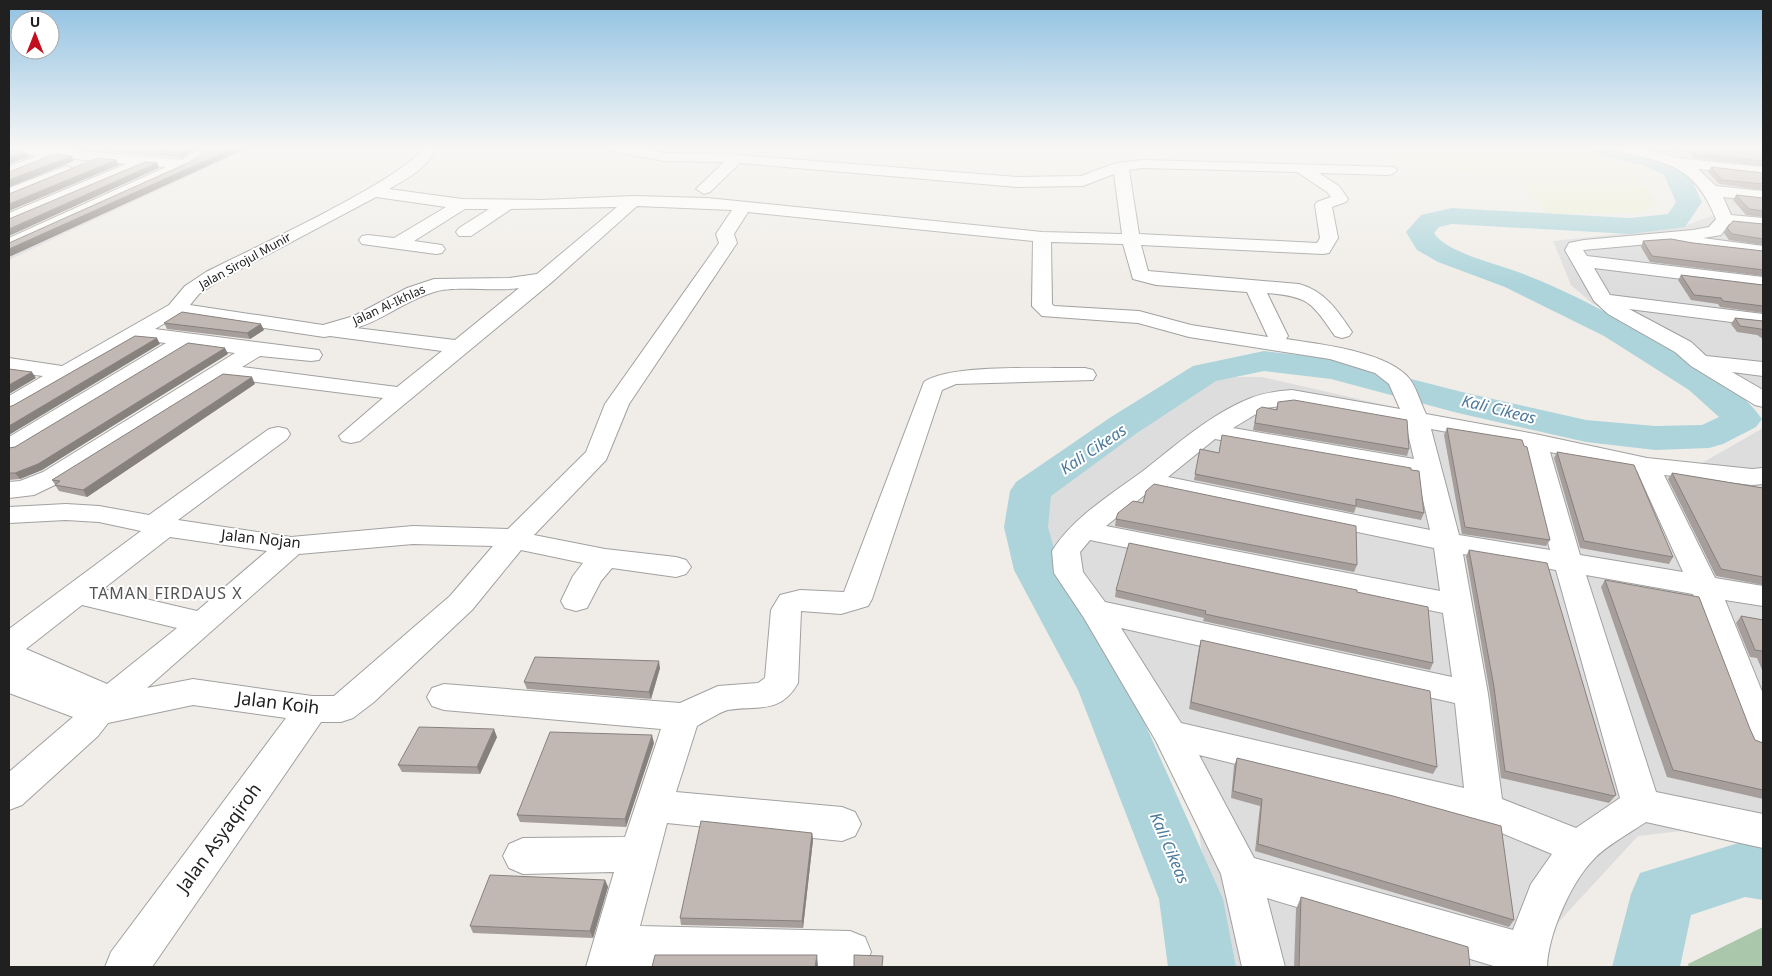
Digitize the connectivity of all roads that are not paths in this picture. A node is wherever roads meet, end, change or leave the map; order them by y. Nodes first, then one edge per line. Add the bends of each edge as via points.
1 (69, 194) edge
2 (118, 194) edge
3 (371, 194) edge
4 (385, 194) edge
5 (1125, 194) edge
6 (1336, 194) edge
7 (1715, 194) edge
8 (1739, 194) edge
9 (1763, 196) edge
10 (633, 201) junction
11 (462, 204) junction
12 (507, 205) junction
13 (743, 207) junction
14 (9, 219) edge
15 (1725, 219) junction
16 (1763, 223) edge
17 (466, 232) dead end
18 (1042, 237) junction
19 (1131, 239) junction
20 (1662, 239) junction
21 (12, 240) edge
22 (368, 240) dead end
23 (397, 244) junction
24 (436, 249) dead end
25 (1763, 250) edge
26 (1581, 262) junction
27 (545, 278) junction
28 (1763, 283) edge
29 (1254, 286) junction
30 (1604, 301) junction
31 (176, 309) junction
32 (1763, 320) edge
33 (324, 331) junction
34 (1342, 332) dead end
35 (136, 333) junction
36 (1278, 336) dead end
37 (186, 340) junction
38 (458, 346) junction
39 (256, 349) junction
40 (311, 355) dead end
41 (1699, 361) junction
42 (9, 365) edge
43 (1763, 368) edge
44 (218, 371) junction
45 (66, 373) junction
46 (1085, 375) dead end
47 (390, 392) dead end
48 (1763, 400) edge
49 (9, 404) edge
50 (1414, 413) junction
51 (1210, 431) junction
52 (278, 434) dead end
53 (351, 436) dead end
54 (1535, 441) junction
55 (9, 447) edge
56 (1647, 466) junction
57 (1430, 468) junction
58 (1145, 480) junction
59 (1760, 482) edge
60 (9, 490) edge
61 (9, 515) edge
62 (160, 526) junction
63 (1083, 530) junction
64 (515, 539) junction
65 (1447, 542) junction
66 (291, 546) junction
67 (605, 558) junction
68 (1568, 563) junction
69 (676, 567) dead end
70 (1704, 585) junction
71 (78, 594) junction
72 (1763, 596) edge
73 (576, 601) dead end
74 (1456, 605) junction
75 (1095, 612) junction
76 (204, 623) junction
77 (9, 648) edge
78 (9, 655) edge
79 (9, 680) edge
80 (1471, 694) junction
81 (444, 697) dead end
82 (110, 702) junction
83 (312, 709) junction
84 (682, 717) junction
85 (1170, 734) junction
86 (1763, 736) edge
87 (9, 794) edge
88 (1641, 805) junction
89 (653, 806) junction
90 (1485, 809) junction
91 (842, 824) dead end
92 (1763, 831) edge
93 (1579, 847) junction
94 (639, 854) junction
95 (523, 856) dead end
96 (1241, 872) junction
97 (850, 952) dead end
98 (610, 957) edge
99 (1526, 961) edge
100 (126, 967) edge
101 (1262, 967) edge

1 - 14 street
2 - 21 street
3 - 31 street, Jalan Sirojul Munir via 213,276 192,290
4 - 11 street
5 - 19 street
6 - 19 street via 1340,199 1323,205 1329,238 1324,249
7 - 15 street
8 - 9 street
10 - 12 street
10 - 13 street
10 - 27 street
11 - 12 street
11 - 23 street
12 - 17 street
13 - 18 street
13 - 64 street, Jalan Koih via 726,234 728,243 617,404 597,455
15 - 16 street
15 - 20 street via 1714,231
18 - 19 street
18 - 50 street via 1042,306 1049,312 1139,316 1189,331 1333,353 1383,368 1399,381
19 - 29 street via 1140,275
20 - 25 street
20 - 26 street via 1575,247
22 - 23 street
23 - 24 street
26 - 28 street
26 - 30 street
27 - 33 street, Jalan Al-Ikhlas via 509,284 434,285 361,320
27 - 38 street
29 - 34 street via 1299,290 1314,295
29 - 36 street
30 - 32 street
30 - 41 street via 1682,347
31 - 33 street, Jalan Al-Ikhlas
31 - 35 street, Jalan Sirojul Munir
33 - 38 street
35 - 37 street
35 - 45 street, Jalan Sirojul Munir
37 - 39 street
37 - 55 street
38 - 53 street via 426,378
39 - 40 street
39 - 44 street
41 - 43 street
41 - 48 street
42 - 45 street
44 - 47 street
44 - 60 street via 52,478 25,489
45 - 49 street, Jalan Sirojul Munir
46 - 84 street via 956,377 932,387 857,599 840,604 804,598 791,602 786,610 781,683 775,691 765,697 715,700
50 - 51 street via 1292,397 1275,398 1258,403
50 - 54 street
50 - 57 street
51 - 57 street
51 - 58 street
52 - 62 street
54 - 56 street
54 - 68 street
56 - 59 street
56 - 70 street
57 - 65 street
58 - 63 street
58 - 65 street
61 - 62 street, Jalan Nojan via 99,514
62 - 66 street, Jalan Nojan
62 - 71 street
63 - 74 street
63 - 75 street via 1066,552 1069,573
64 - 66 street, Jalan Nojan via 413,535
64 - 67 street, Jalan Nojan
64 - 83 street, Jalan Koih via 461,603 362,694 341,709
65 - 68 street
65 - 74 street
66 - 76 street
67 - 69 street, Jalan Nojan
67 - 73 street via 588,576
68 - 70 street
68 - 88 street
70 - 72 street
70 - 86 street
71 - 76 street
71 - 77 street
74 - 80 street
75 - 80 street
75 - 85 street
76 - 82 street
78 - 82 street, Jalan Koih
79 - 82 street
80 - 90 street
81 - 84 street
82 - 83 street, Jalan Koih via 193,692
82 - 87 street
83 - 100 street, Jalan Asyaqiroh
84 - 89 street
85 - 90 street
85 - 96 street
88 - 92 street
88 - 93 street
89 - 91 street
89 - 94 street
90 - 93 street
93 - 99 street via 1545,897
94 - 95 street
94 - 98 street
96 - 99 street
96 - 101 street
97 - 98 street

